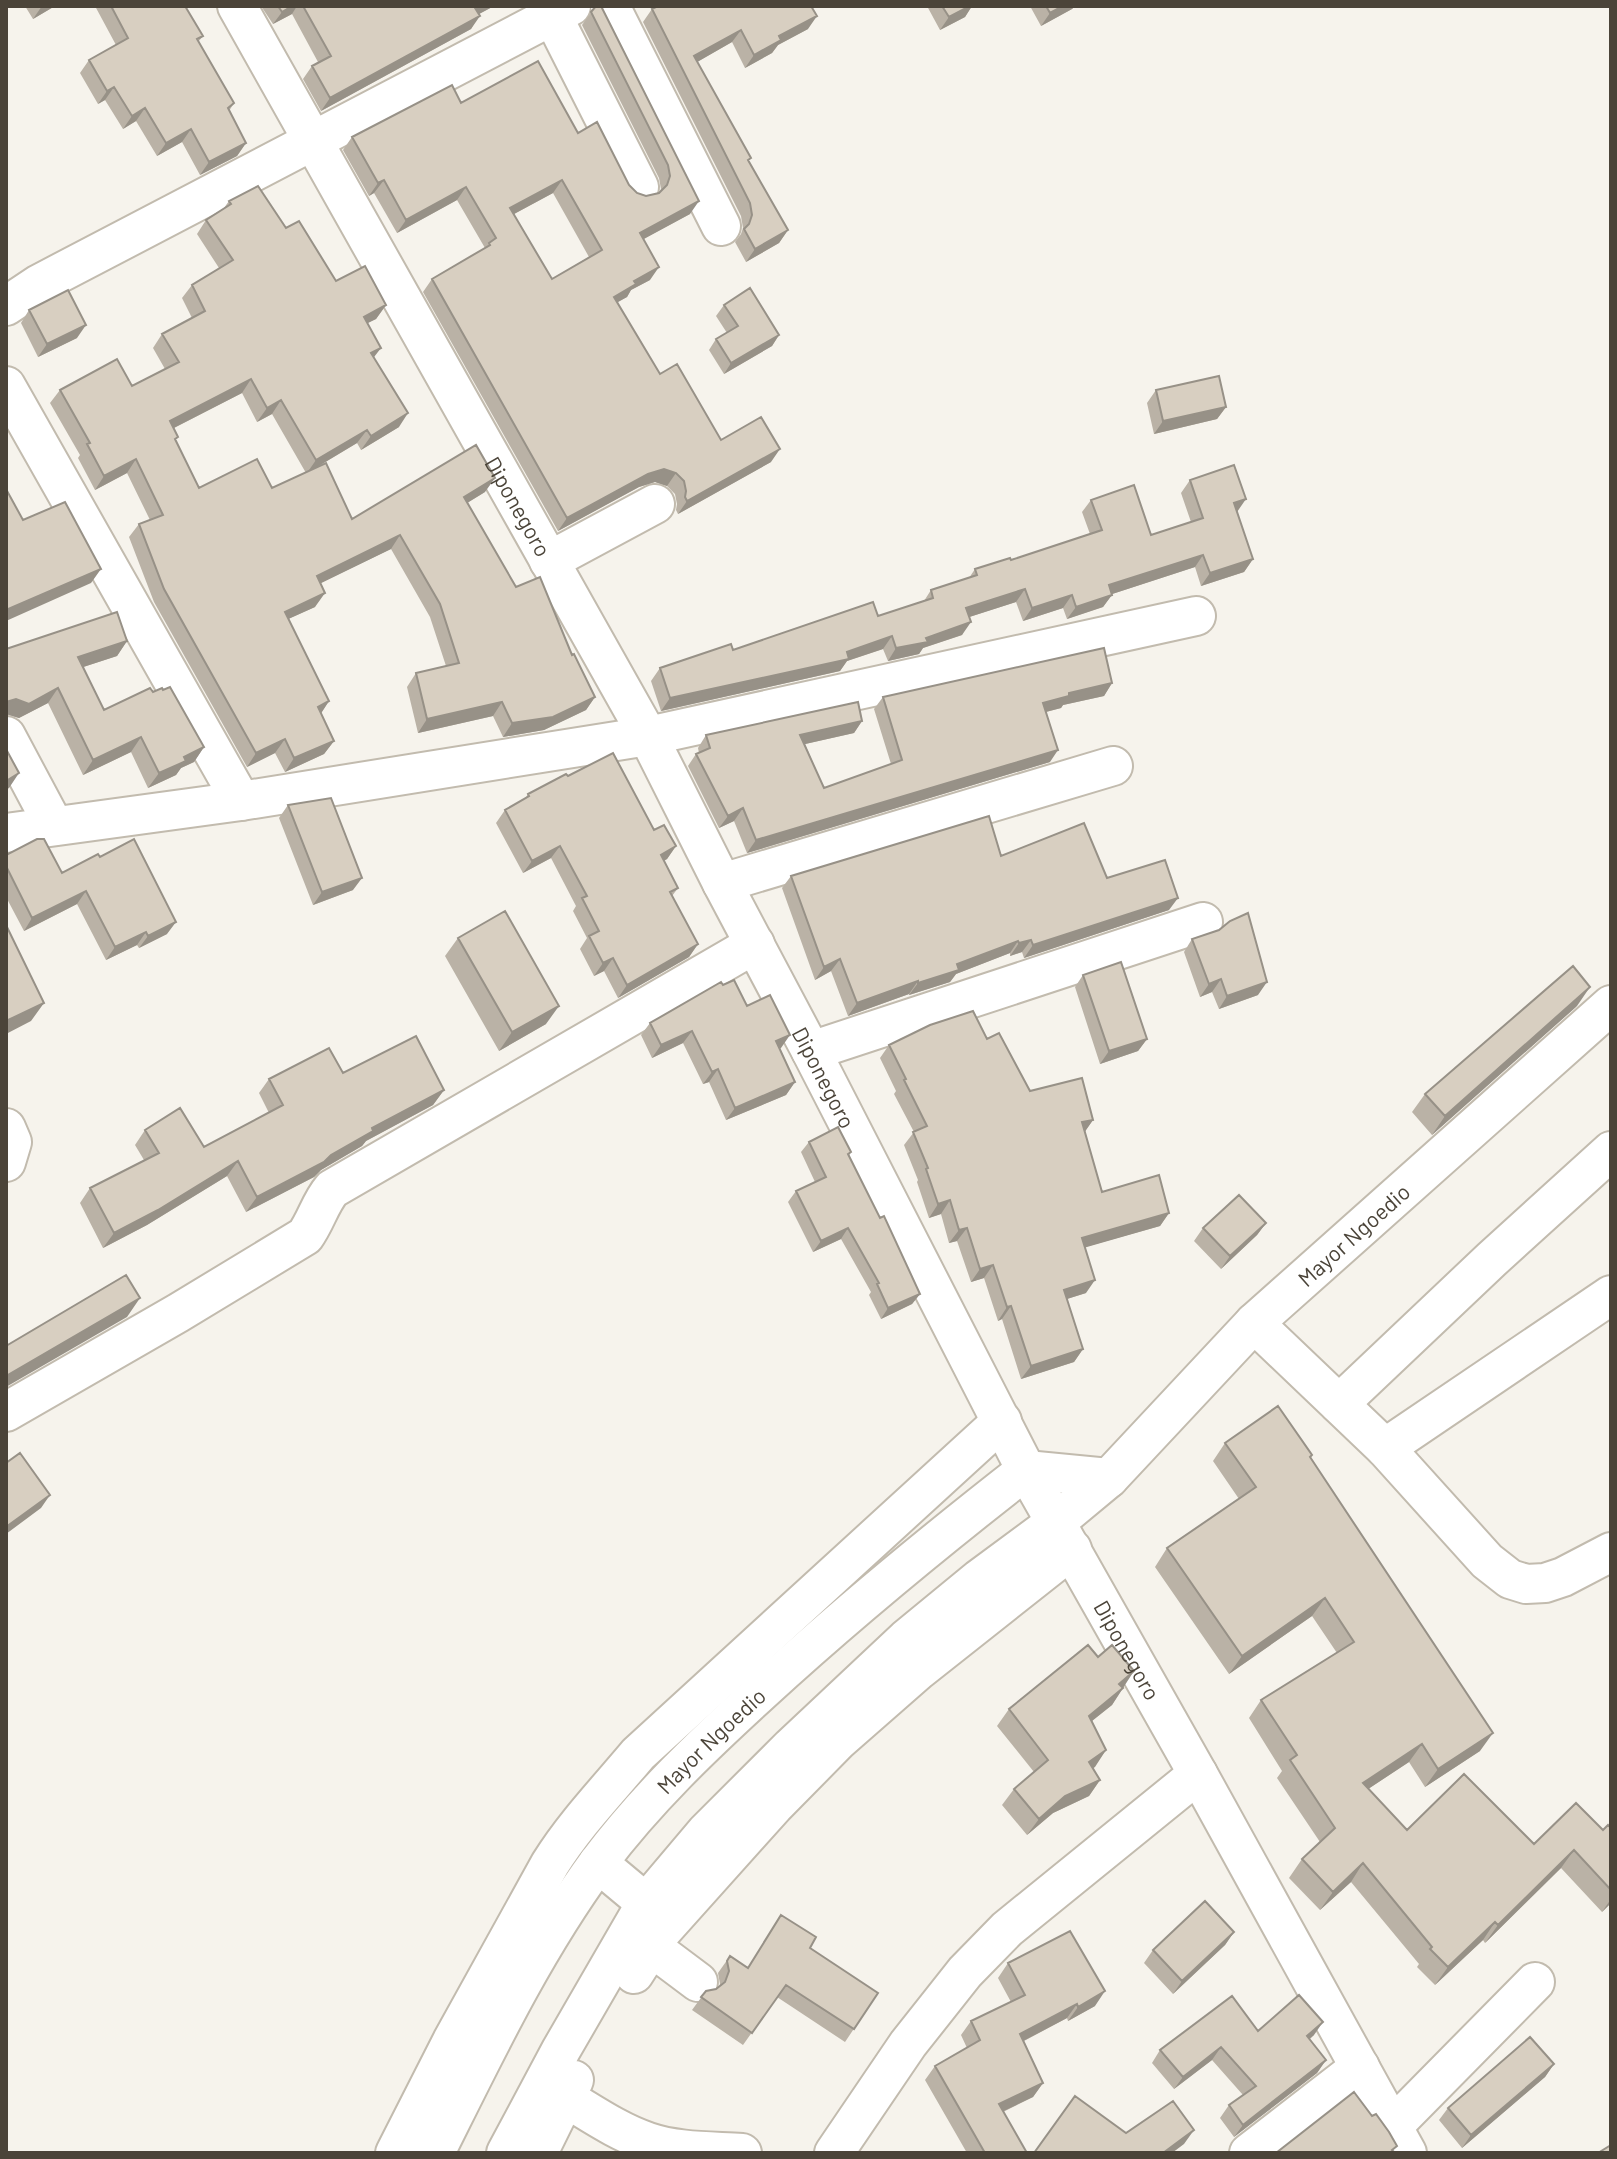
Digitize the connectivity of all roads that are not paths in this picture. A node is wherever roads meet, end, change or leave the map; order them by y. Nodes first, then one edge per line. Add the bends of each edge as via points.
1 (237, 6) edge
2 (610, 6) edge
3 (562, 11) edge
4 (312, 141) junction
5 (639, 187) dead end
6 (721, 226) dead end
7 (6, 306) edge
8 (6, 386) edge
9 (655, 504) dead end
10 (549, 561) junction
11 (1196, 616) dead end
12 (6, 736) edge
13 (648, 736) junction
14 (1113, 766) dead end
15 (241, 801) junction
16 (54, 826) junction
17 (6, 833) edge
18 (722, 883) junction
19 (1203, 922) dead end
20 (755, 944) junction
21 (1611, 1005) edge
22 (811, 1051) junction
23 (6, 1128) edge
24 (1611, 1151) edge
25 (6, 1162) edge
26 (1611, 1295) edge
27 (1254, 1323) junction
28 (1339, 1404) junction
29 (6, 1412) edge
30 (1002, 1421) junction
31 (1385, 1448) junction
32 (1026, 1470) junction
33 (1109, 1478) junction
34 (1064, 1535) junction
35 (1611, 1552) edge
36 (1198, 1774) junction
37 (598, 1863) junction
38 (646, 1903) junction
39 (1535, 1982) dead end
40 (1360, 2067) junction
41 (570, 2100) junction
42 (1400, 2140) edge
43 (395, 2153) edge
44 (435, 2153) edge
45 (506, 2153) edge
46 (538, 2153) edge
47 (742, 2153) edge
48 (834, 2153) edge
49 (1249, 2153) edge

1 - 4 street, Diponegoro
2 - 6 street
3 - 4 street
3 - 5 street
4 - 7 street
4 - 10 street, Diponegoro
8 - 15 street
9 - 10 street
10 - 13 street, Diponegoro
11 - 13 street
12 - 16 street
13 - 15 street
13 - 18 street, Diponegoro
14 - 18 street
15 - 16 street
16 - 17 street
18 - 20 street, Diponegoro
19 - 22 street
20 - 22 street, Diponegoro
20 - 29 street via 332,1189 305,1236
21 - 27 street, Mayor Ngoedio
22 - 30 street, Diponegoro
23 - 25 street via 12,1142
24 - 28 street
26 - 31 street
27 - 28 street
27 - 33 street, Mayor Ngoedio
28 - 31 street
30 - 32 street, Diponegoro
30 - 43 street via 638,1754 575,1828 550,1864
31 - 35 street via 1487,1561 1510,1579 1545,1583
32 - 33 street
32 - 34 street, Diponegoro
32 - 37 street, Mayor Ngoedio via 821,1638 706,1741
33 - 34 street, Mayor Ngoedio
34 - 36 street, Diponegoro
34 - 38 street, Mayor Ngoedio via 979,1579 906,1639 717,1822
34 - 41 street via 838,1741 661,1932 675,1965
36 - 40 street, Diponegoro
36 - 48 street via 1007,1929 965,1972
37 - 38 street
37 - 44 street, Mayor Ngoedio via 511,2000
38 - 45 street, Mayor Ngoedio
39 - 42 street
40 - 42 street, Diponegoro
40 - 49 street
41 - 46 street
41 - 47 street via 650,2143

